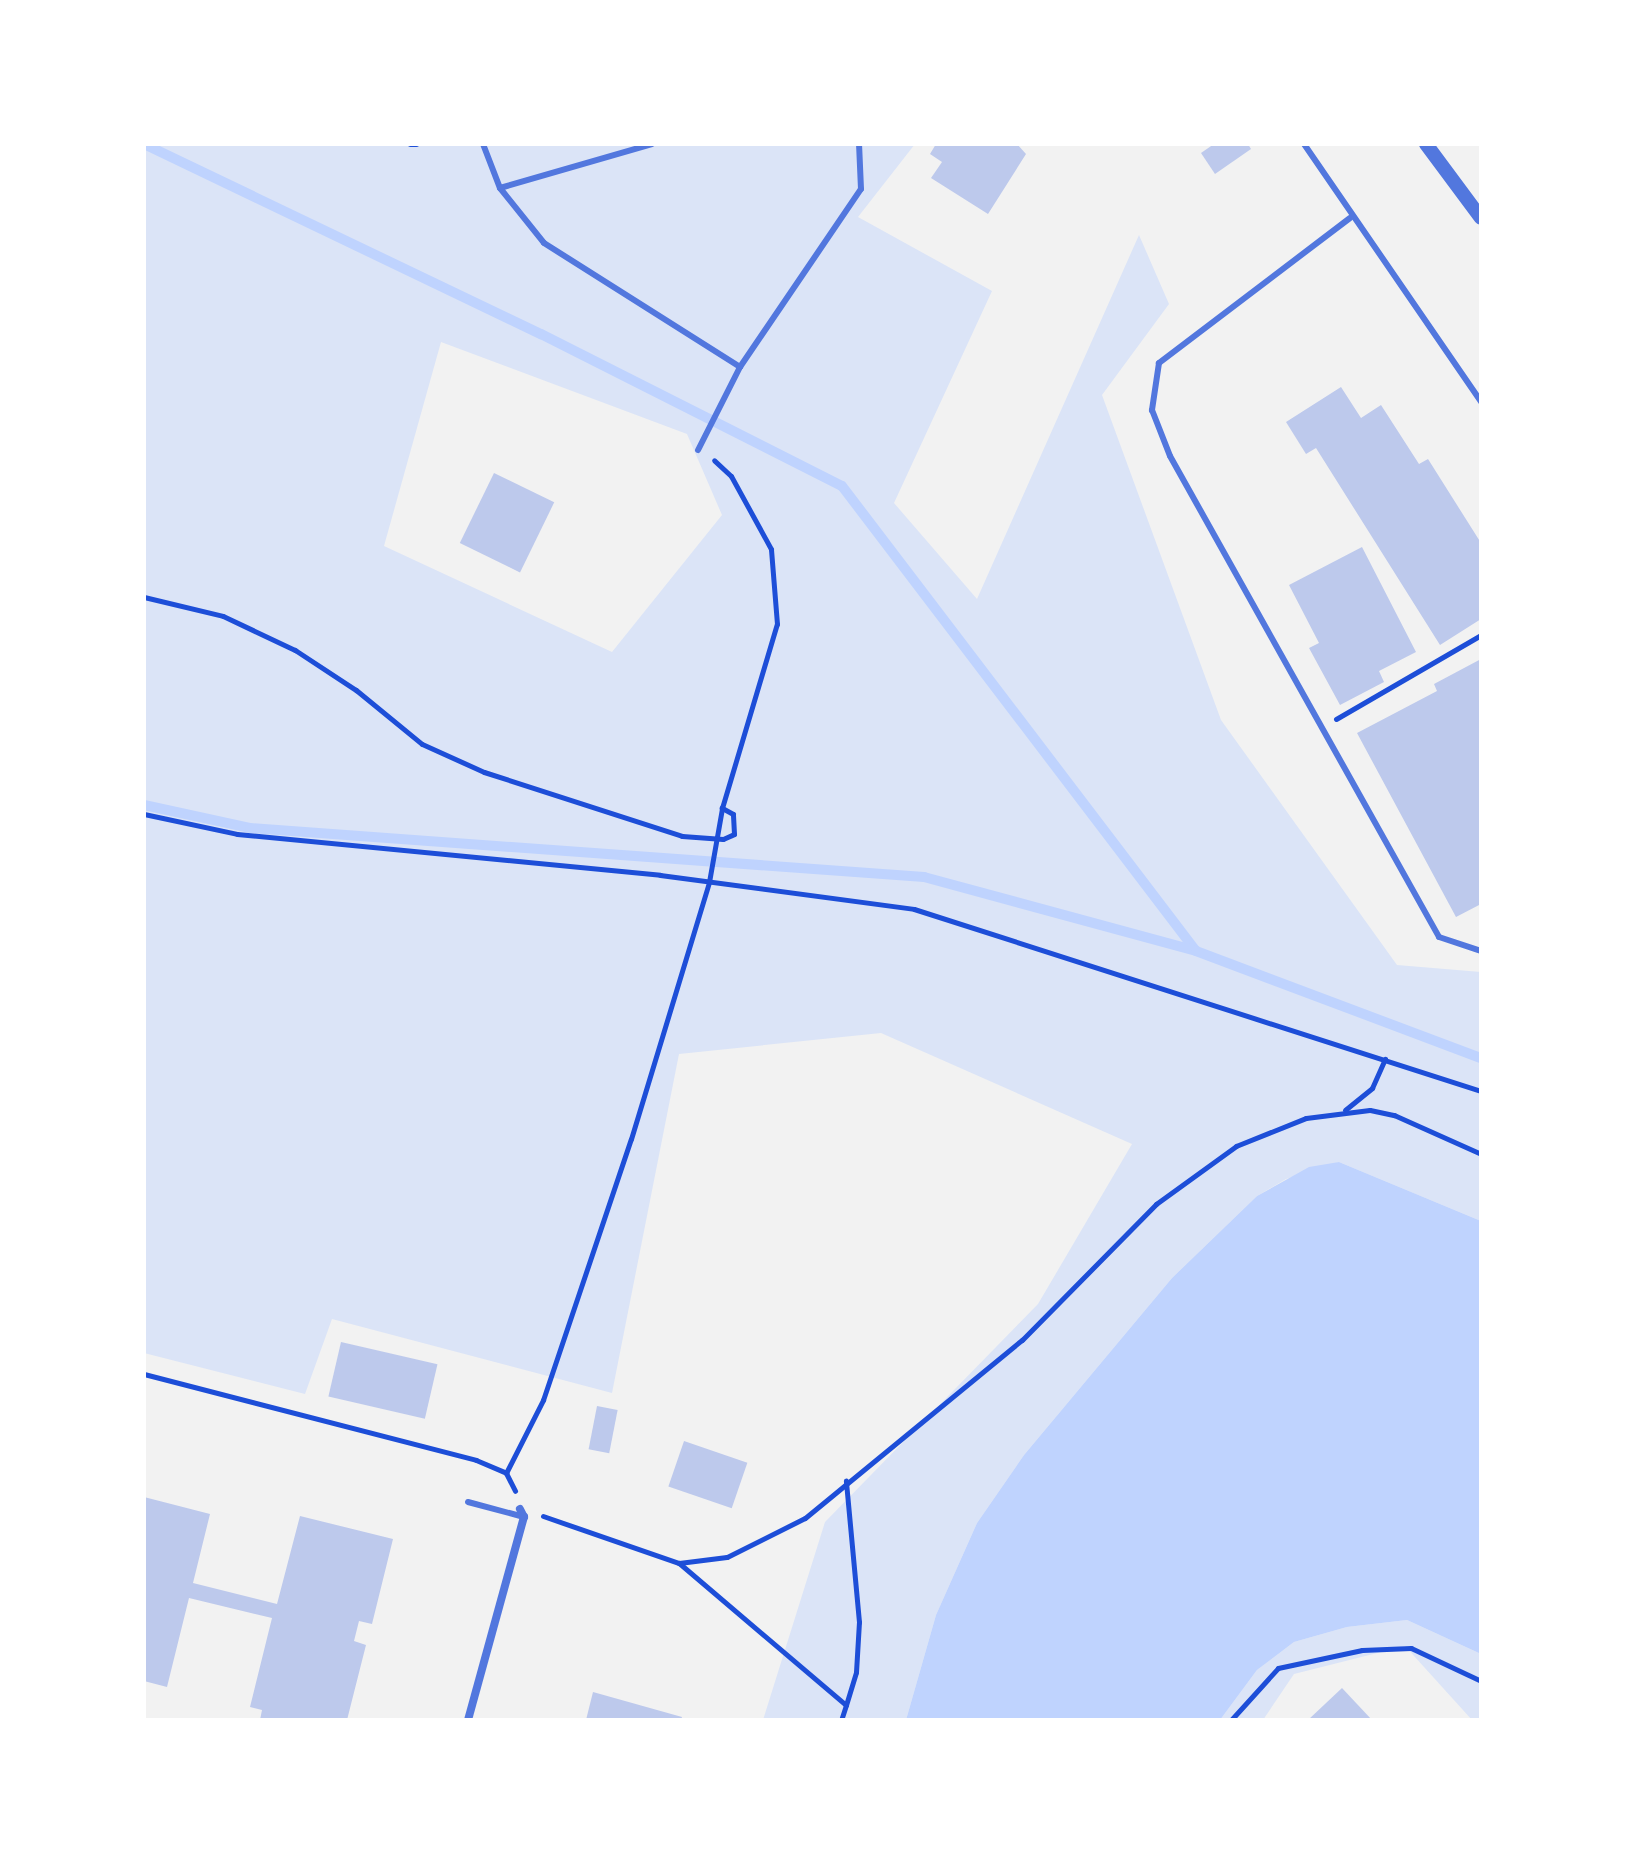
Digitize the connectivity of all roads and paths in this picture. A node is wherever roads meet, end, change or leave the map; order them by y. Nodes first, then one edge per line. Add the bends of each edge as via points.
1 (483, 144) edge
2 (652, 144) edge
3 (859, 144) edge
4 (1304, 144) edge
5 (1426, 144) edge
6 (500, 188) junction
7 (1350, 218) junction
8 (1481, 218) edge
9 (740, 367) junction
10 (1481, 402) edge
11 (700, 446) joint
12 (144, 597) edge
13 (1481, 635) edge
14 (1322, 727) junction
15 (722, 808) junction
16 (144, 814) edge
17 (709, 882) junction
18 (1481, 951) edge
19 (1385, 1059) junction
20 (1481, 1091) edge
21 (1344, 1111) junction
22 (1481, 1154) edge
23 (144, 1374) edge
24 (506, 1473) junction
25 (846, 1481) junction
26 (468, 1502) dead end
27 (522, 1513) junction
28 (679, 1563) junction
29 (1481, 1681) edge
30 (846, 1705) junction
31 (468, 1720) edge
32 (841, 1720) edge
33 (1231, 1720) edge

1 - 6 lane
2 - 6 lane
3 - 9 lane via 861,189
4 - 7 lane
5 - 8 street
6 - 9 lane via 544,243
7 - 10 lane
7 - 14 lane via 1159,363 1152,410 1170,456
9 - 11 lane
11 - 15 path via 731,476 771,549 777,624
12 - 15 path via 223,616 295,650 356,690 422,744 484,772 682,836 723,839 734,834 733,814
13 - 14 path
14 - 18 lane via 1439,937
15 - 17 path
16 - 17 path via 237,834
17 - 19 path via 914,909
17 - 24 path via 587,1275 543,1400
19 - 20 path
19 - 21 path via 1372,1088
21 - 22 path via 1394,1115
21 - 25 path via 1306,1118 1236,1146 1188,1179 1156,1204 1022,1340
23 - 24 path via 336,1421
24 - 27 path
25 - 28 path via 805,1518 771,1539 727,1557
25 - 30 path via 859,1622 856,1672
26 - 27 lane
27 - 28 path
27 - 31 street
28 - 30 path
29 - 33 path via 1411,1648 1362,1650 1278,1668
30 - 32 path

